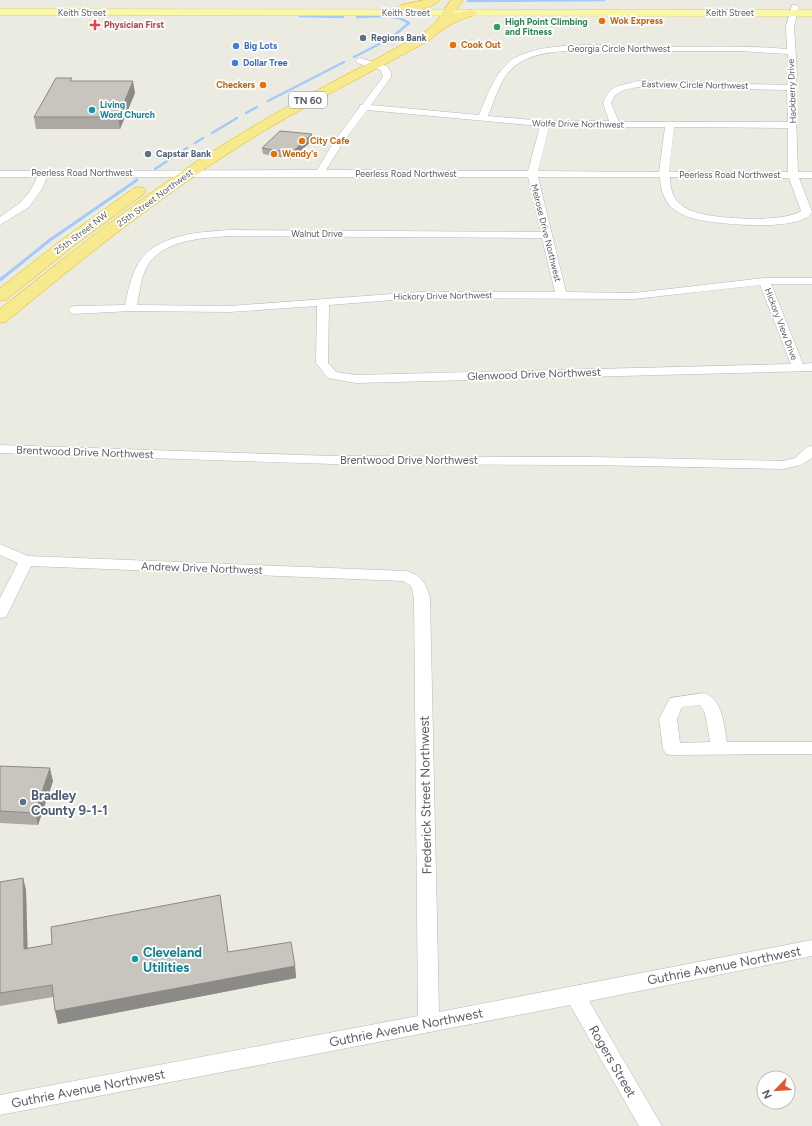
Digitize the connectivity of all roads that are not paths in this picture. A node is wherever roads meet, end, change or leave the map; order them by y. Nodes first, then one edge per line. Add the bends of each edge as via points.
1 (460, 0) edge
2 (435, 5) edge
3 (121, 7) junction
4 (451, 7) edge
5 (812, 7) edge
6 (0, 8) edge
7 (659, 8) junction
8 (402, 10) junction
9 (475, 10) junction
10 (568, 10) junction
11 (795, 10) junction
12 (0, 12) edge
13 (18, 13) junction
14 (54, 13) junction
15 (698, 13) junction
16 (812, 13) edge
17 (422, 24) junction
18 (439, 25) junction
19 (791, 52) junction
20 (360, 61) junction
21 (375, 65) junction
22 (791, 88) junction
23 (363, 107) junction
24 (482, 118) junction
25 (544, 124) junction
26 (615, 124) junction
27 (670, 124) junction
28 (793, 125) junction
29 (44, 173) junction
30 (165, 173) junction
31 (189, 173) junction
32 (320, 173) junction
33 (0, 174) edge
34 (532, 174) junction
35 (664, 175) junction
36 (793, 175) junction
37 (812, 175) edge
38 (0, 222) edge
39 (112, 229) joint
40 (546, 235) junction
41 (764, 281) junction
42 (812, 281) edge
43 (561, 295) junction
44 (0, 296) edge
45 (323, 303) junction
46 (130, 308) junction
47 (74, 310) dead end
48 (0, 318) edge
49 (798, 367) junction
50 (812, 367) edge
51 (0, 449) edge
52 (812, 450) edge
53 (0, 549) edge
54 (26, 561) junction
55 (406, 576) joint
56 (0, 613) edge
57 (812, 748) edge
58 (720, 749) dead end
59 (812, 948) edge
60 (575, 995) junction
61 (429, 1022) junction
62 (0, 1105) edge
63 (651, 1126) edge

1 - 9 highway
2 - 4 main road, Keith Street
2 - 8 highway
2 - 17 highway, 25th Street Northwest / TN 60
3 - 6 main road, Keith Street
3 - 8 main road, Keith Street
3 - 14 main road via 68,9
4 - 9 main road, Keith Street
4 - 18 highway, 25th Street Northwest / TN 60
5 - 11 main road, Keith Street
6 - 13 main road
7 - 10 main road, Keith Street
7 - 11 main road, Keith Street
7 - 15 main road via 678,8
8 - 14 main road, Keith Street
8 - 17 highway
9 - 10 main road, Keith Street
9 - 18 highway
10 - 15 main road, Keith Street
11 - 15 main road, Keith Street
11 - 16 main road, Keith Street
11 - 19 street, Hackberry Drive via 791,19
12 - 13 main road, Keith Street
13 - 14 main road, Keith Street
17 - 20 highway, 25th Street Northwest / TN 60 via 398,42
18 - 21 highway, 25th Street Northwest / TN 60 via 426,37
19 - 22 street, Hackberry Drive
19 - 24 street, Georgia Circle Northwest via 760,49 553,50 516,60 504,72
20 - 21 street
20 - 30 highway, 25th Street Northwest / TN 60 via 274,107
21 - 23 street via 384,68 387,77
21 - 31 highway, 25th Street Northwest / TN 60 via 273,120
22 - 26 street, Eastview Circle Northwest via 638,84 611,93 607,103
22 - 28 street, Hackberry Drive
23 - 24 street, Wolfe Drive Northwest
23 - 32 street
24 - 25 street, Wolfe Drive Northwest
25 - 26 street, Wolfe Drive Northwest
25 - 34 street, Melrose Drive Northwest
26 - 27 street, Wolfe Drive Northwest
27 - 28 street, Wolfe Drive Northwest
27 - 35 street
28 - 36 street, Hackberry Drive
29 - 30 street, Peerless Road Northwest
29 - 33 street, Peerless Road Northwest
29 - 38 street via 37,189 25,205
30 - 31 street, Peerless Road Northwest
30 - 44 highway, 25th Street NW / TN 60
31 - 32 street, Peerless Road Northwest
31 - 39 highway, 25th Street Northwest / TN 60
32 - 34 street, Peerless Road Northwest
34 - 35 street, Peerless Road Northwest
34 - 40 street, Melrose Drive Northwest
35 - 36 street, Peerless Road Northwest
35 - 36 street via 671,200 680,209 694,216 710,220 769,221 797,218 807,212
36 - 37 street, Peerless Road Northwest
39 - 48 highway, 25th Street NW / TN 60
40 - 43 street, Melrose Drive Northwest
40 - 46 street, Walnut Drive via 206,235 184,239 152,253 144,262
41 - 42 street, Hickory Drive Northwest
41 - 43 street, Hickory Drive Northwest via 634,296
41 - 49 street, Hickory View Drive
43 - 45 street, Hickory Drive Northwest via 419,295
45 - 46 street, Hickory Drive Northwest via 229,309
45 - 49 street, Glenwood Drive Northwest via 322,363 332,375 356,379
46 - 47 street, Hickory Drive Northwest
49 - 50 street, Glenwood Drive Northwest
51 - 52 street, Brentwood Drive Northwest via 333,460 783,465 807,458
53 - 54 street, Andrew Drive Northwest
54 - 55 street, Andrew Drive Northwest
54 - 56 street
55 - 61 street, Frederick Street Northwest via 418,584 422,597
57 - 58 street
59 - 60 street, Guthrie Avenue Northwest
60 - 61 street, Guthrie Avenue Northwest
60 - 63 street, Rogers Street
61 - 62 street, Guthrie Avenue Northwest

